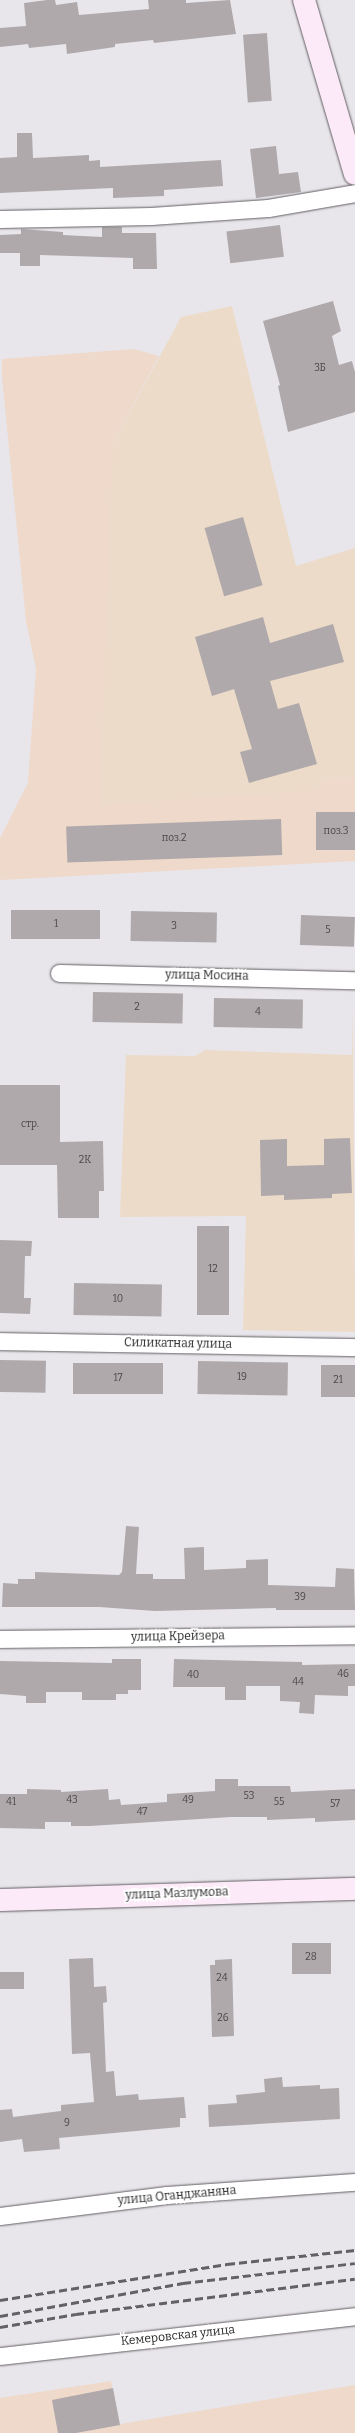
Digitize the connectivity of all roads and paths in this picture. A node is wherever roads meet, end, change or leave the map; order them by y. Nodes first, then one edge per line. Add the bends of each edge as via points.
1 (304, 0) edge
2 (355, 174) edge
3 (355, 192) edge
4 (0, 219) edge
5 (59, 973) dead end
6 (355, 980) edge
7 (0, 1341) edge
8 (355, 1347) edge
9 (355, 1636) edge
10 (0, 1639) edge
11 (355, 1889) edge
12 (0, 1900) edge
13 (355, 2182) edge
14 (0, 2216) edge
15 (355, 2316) edge
16 (0, 2356) edge

1 - 2 street
3 - 4 street via 253,209 151,216
5 - 6 street, улица Мосина
7 - 8 street, Силикатная улица
9 - 10 street, улица Крейзера
11 - 12 street, улица Мазлумова
13 - 14 street, улица Оганджаняна via 167,2195
15 - 16 street, Кемеровская улица

